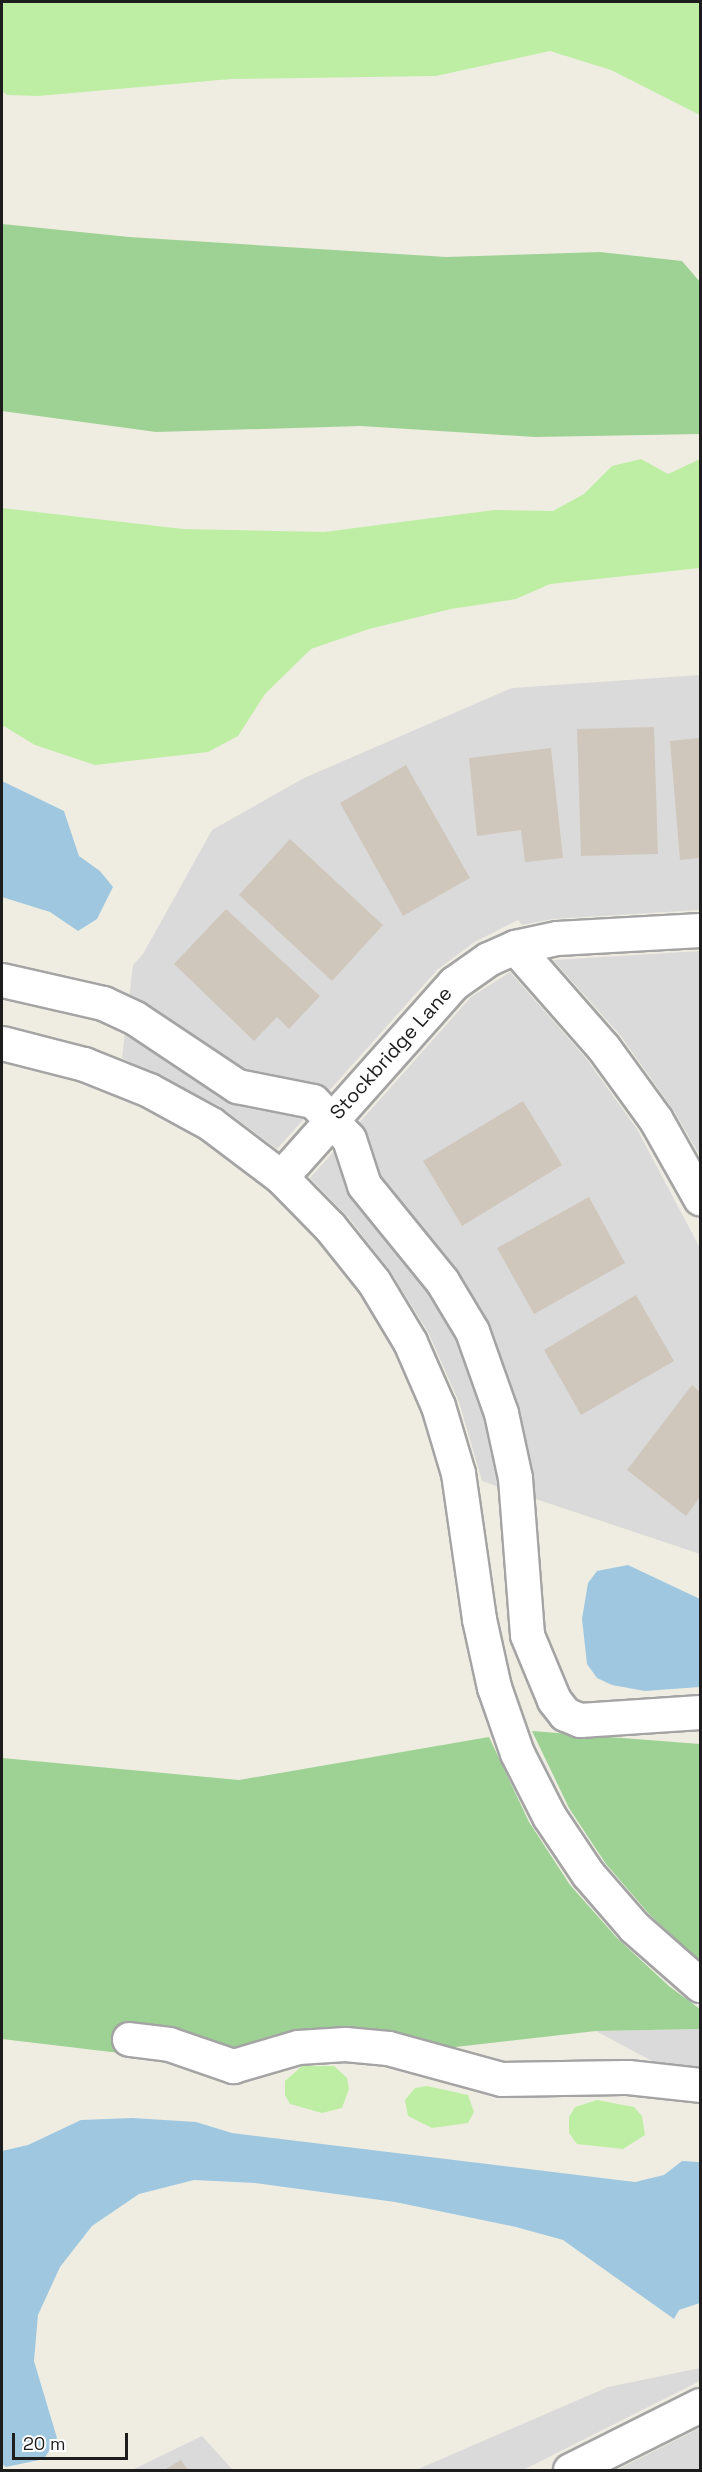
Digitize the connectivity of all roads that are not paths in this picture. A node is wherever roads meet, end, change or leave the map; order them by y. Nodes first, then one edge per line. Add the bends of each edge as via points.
1 (700, 930) edge
2 (515, 947) junction
3 (2, 980) edge
4 (2, 1044) edge
5 (331, 1120) junction
6 (281, 1177) junction
7 (700, 1198) edge
8 (700, 1712) edge
9 (700, 1984) edge
10 (129, 2039) dead end
11 (700, 2085) edge
12 (700, 2404) edge
13 (570, 2470) edge

1 - 2 street, Stockbridge Lane via 557,938
2 - 5 street, Stockbridge Lane via 488,959 454,983
2 - 7 street via 603,1047 656,1120
3 - 5 street via 103,1003 135,1018 237,1086 313,1101
4 - 6 street via 84,1064 149,1090 211,1124
5 - 6 street, Stockbridge Lane
5 - 8 street via 349,1139 364,1185 442,1281 472,1331 501,1413 515,1478 527,1635 554,1700 565,1714 580,1720
6 - 9 street via 330,1227 374,1282 410,1342 438,1406 458,1473 478,1619 494,1687 517,1753 549,1816 588,1874 634,1927
10 - 11 street via 169,2044 233,2066 298,2047 345,2044 388,2048 501,2079 628,2077
12 - 13 street

